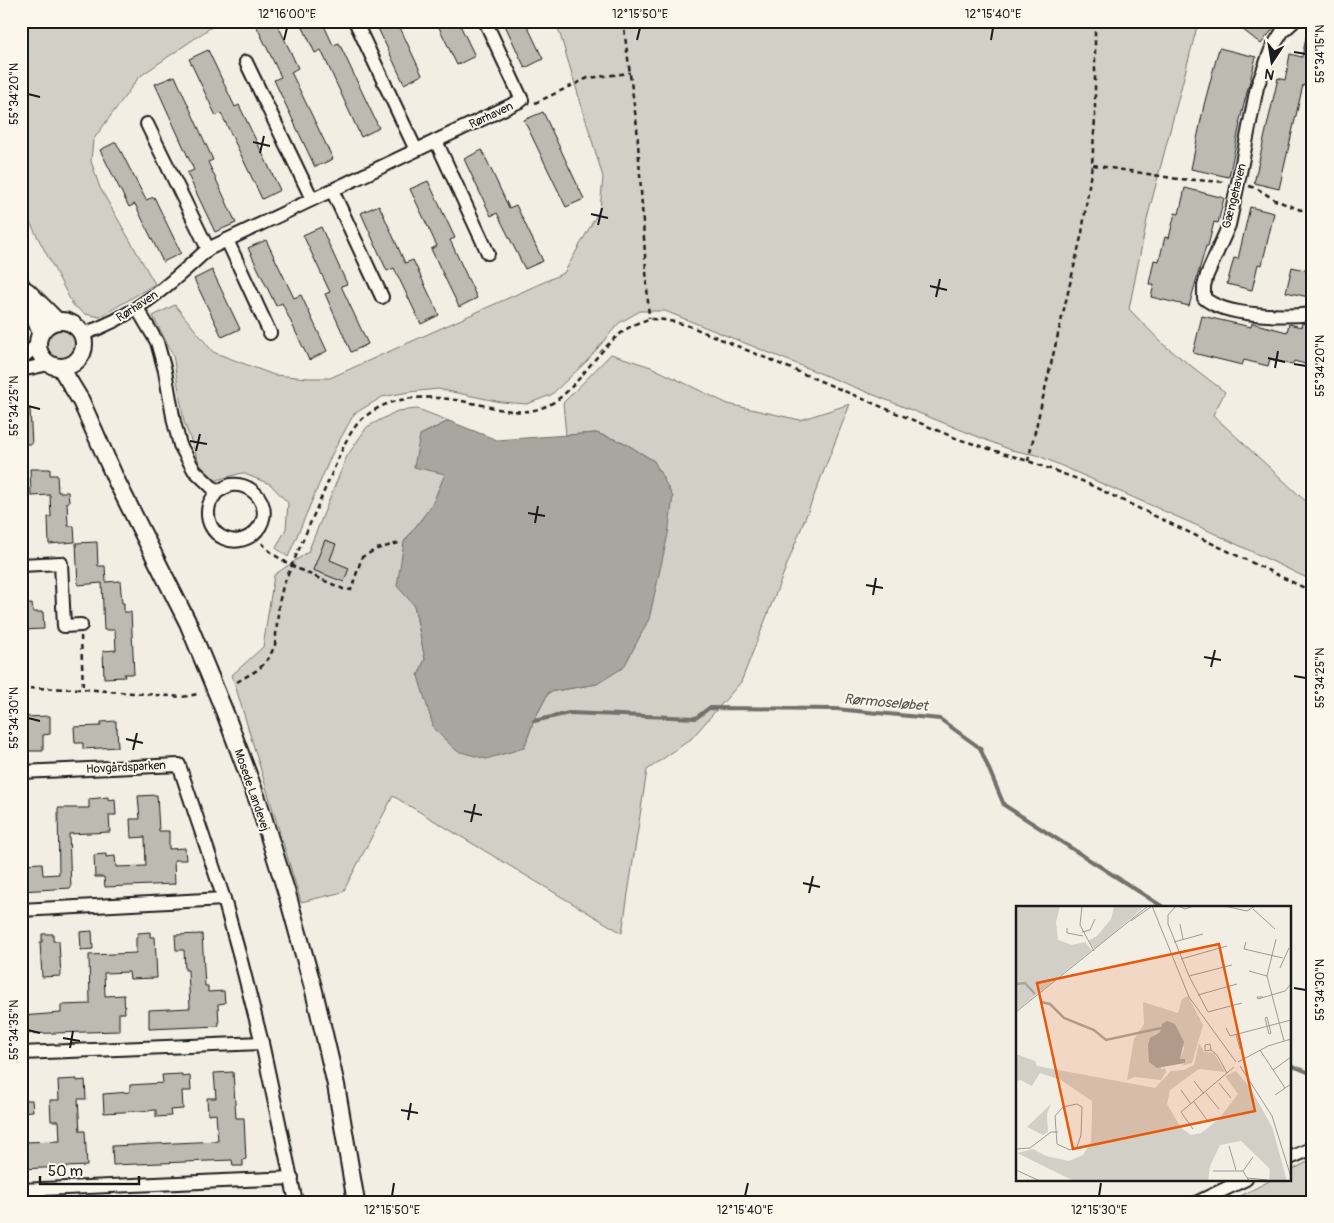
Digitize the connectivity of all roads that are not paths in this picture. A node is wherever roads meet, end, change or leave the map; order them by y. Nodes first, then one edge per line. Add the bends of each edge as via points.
1 (355, 21) edge
2 (485, 21) edge
3 (1294, 21) edge
4 (246, 62) dead end
5 (147, 124) dead end
6 (436, 141) junction
7 (416, 150) junction
8 (332, 190) junction
9 (312, 199) junction
10 (227, 240) junction
11 (208, 249) junction
12 (488, 252) dead end
13 (21, 286) edge
14 (382, 297) dead end
15 (137, 308) junction
16 (1313, 314) edge
17 (57, 321) junction
18 (270, 333) dead end
19 (82, 334) junction
20 (39, 339) junction
21 (21, 359) edge
22 (79, 360) junction
23 (55, 366) junction
24 (21, 370) edge
25 (81, 401) junction
26 (217, 492) junction
27 (21, 565) edge
28 (81, 625) road end
29 (21, 772) edge
30 (224, 899) junction
31 (21, 910) edge
32 (262, 1043) junction
33 (21, 1053) edge
34 (1313, 1148) edge
35 (1292, 1157) edge
36 (292, 1178) junction
37 (1244, 1180) edge
38 (21, 1190) edge
39 (296, 1202) edge
40 (356, 1202) edge
41 (1198, 1202) edge

1 - 7 street
2 - 6 street, Rørhaven via 522,100
3 - 16 street, Gængehaven via 1282,32 1271,50 1257,86 1229,225 1207,274 1204,298 1238,312 1279,317
4 - 9 street
5 - 11 street
6 - 7 street, Rørhaven
6 - 12 street
7 - 8 street, Rørhaven
8 - 9 street, Rørhaven
8 - 14 street
9 - 10 street, Rørhaven
10 - 11 street, Rørhaven
10 - 18 street
11 - 15 street, Rørhaven
13 - 17 main road
13 - 20 main road
15 - 19 street, Rørhaven via 100,329
15 - 26 street via 157,342 166,370 180,445 194,470
17 - 19 main road via 72,324
17 - 20 main road via 45,328
19 - 22 main road via 84,348
20 - 21 street
20 - 23 main road via 41,356
22 - 23 main road via 74,364
22 - 25 main road, Mosede Landevej
23 - 24 street
23 - 25 main road, Mosede Landevej
25 - 40 main road, Mosede Landevej via 116,480 188,623 258,804 314,991 336,1085
26 - 26 street via 230,485 244,486 257,494 264,507 263,522 255,534 242,541 227,540 215,532 208,519 209,504
27 - 28 street via 62,563 64,626
29 - 30 street, Hovgårdsparken via 179,764
30 - 31 street
30 - 32 street, Hovgårdsparken
32 - 33 street
32 - 36 street, Hovgårdsparken
34 - 35 street
36 - 38 street
36 - 39 street, Hovgårdsparken
37 - 41 street

